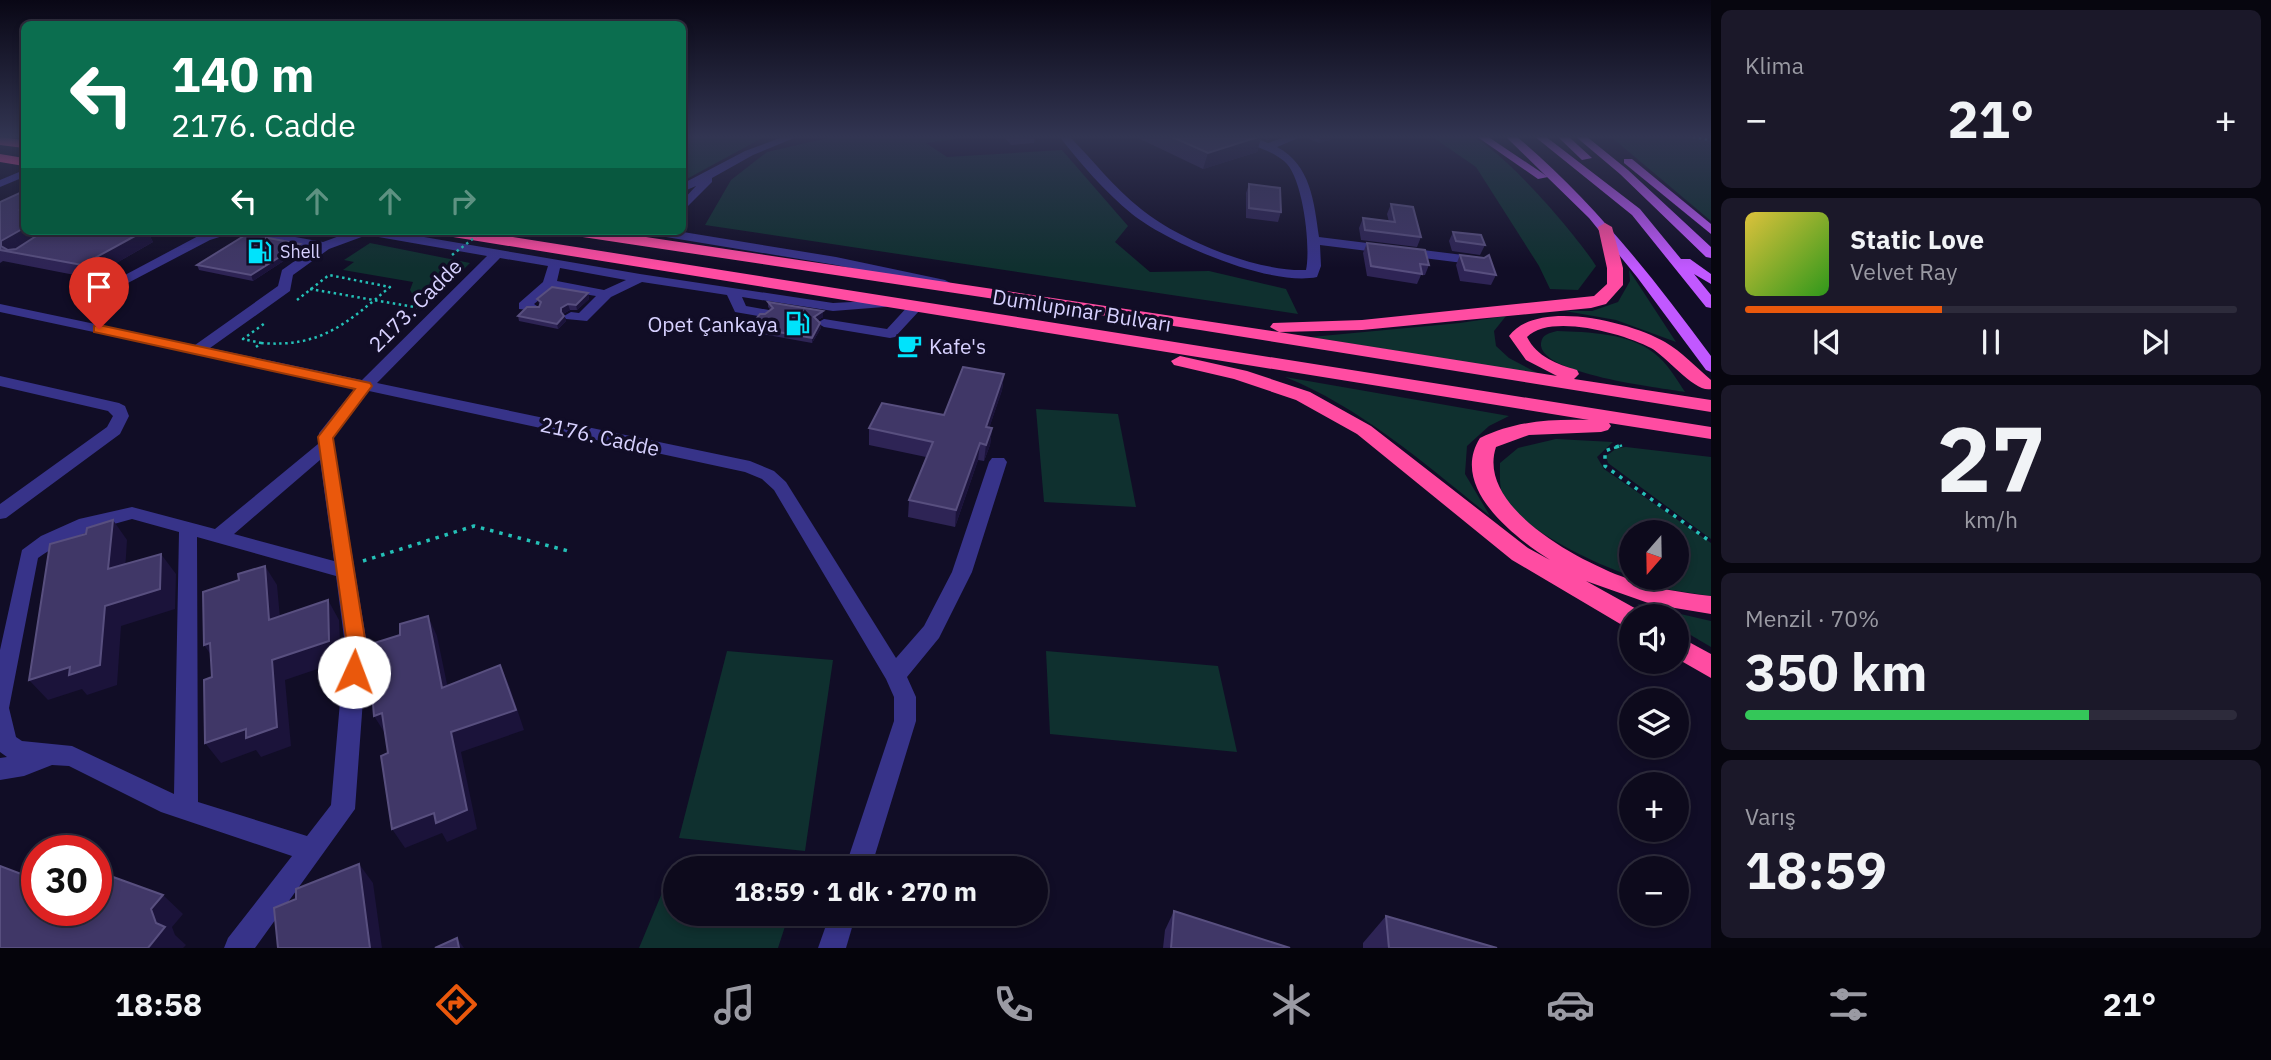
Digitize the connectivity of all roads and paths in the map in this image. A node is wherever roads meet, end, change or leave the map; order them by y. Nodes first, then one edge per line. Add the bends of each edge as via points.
1 (707, 180) edge
2 (1106, 180) edge
3 (1302, 180) edge
4 (1545, 180) edge
5 (1560, 180) edge
6 (1595, 180) edge
7 (1609, 180) edge
8 (1633, 180) edge
9 (1651, 180) edge
10 (686, 204) edge
11 (1636, 212) junction
12 (1605, 227) junction
13 (1711, 230) edge
14 (214, 235) edge
15 (237, 235) edge
16 (262, 235) edge
17 (355, 235) edge
18 (389, 235) edge
19 (471, 235) edge
20 (479, 235) edge
21 (602, 235) edge
22 (684, 235) edge
23 (1313, 240) junction
24 (238, 246) edge
25 (324, 246) junction
26 (1666, 248) junction
27 (496, 254) junction
28 (1711, 254) edge
29 (291, 256) edge
30 (452, 256) dead end
31 (307, 258) junction
32 (1479, 261) edge
33 (555, 264) junction
34 (640, 278) junction
35 (1711, 280) edge
36 (549, 284) junction
37 (310, 289) junction
38 (100, 292) dead end
39 (733, 292) junction
40 (989, 294) junction
41 (606, 295) junction
42 (374, 300) junction
43 (884, 303) junction
44 (1711, 304) edge
45 (288, 306) dead end
46 (915, 307) junction
47 (0, 308) edge
48 (533, 308) edge
49 (439, 311) junction
50 (764, 313) edge
51 (571, 316) dead end
52 (266, 323) dead end
53 (824, 323) dead end
54 (1028, 324) junction
55 (1217, 328) junction
56 (261, 343) junction
57 (197, 350) junction
58 (240, 359) junction
59 (0, 381) edge
60 (365, 386) junction
61 (1707, 387) edge
62 (1611, 390) junction
63 (1665, 426) junction
64 (1711, 433) edge
65 (327, 445) junction
66 (1623, 445) dead end
67 (998, 462) dead end
68 (0, 513) edge
69 (188, 528) junction
70 (218, 537) junction
71 (1711, 542) edge
72 (572, 552) dead end
73 (345, 569) junction
74 (1711, 605) edge
75 (1619, 611) edge
76 (1689, 653) edge
77 (1711, 667) edge
78 (895, 675) junction
79 (0, 705) edge
80 (0, 712) edge
81 (54, 754) junction
82 (0, 769) edge
83 (186, 810) junction
84 (312, 850) junction
85 (862, 856) edge
86 (839, 926) edge
87 (238, 948) edge
88 (832, 948) edge

1 - 10 street
2 - 23 street via 1137,212 1171,234 1268,270 1312,274 1316,268
3 - 23 street
4 - 12 main road
5 - 12 main road
6 - 11 main road
7 - 11 main road
8 - 28 main road
9 - 13 main road
11 - 26 main road
12 - 55 highway via 1615,285 1601,300 1591,303 1362,325
12 - 61 main road
14 - 38 street
15 - 24 street
16 - 25 street
17 - 25 street
18 - 27 street
19 - 43 highway, Dumlupınar Bulvarı
20 - 30 path, bridge
21 - 40 highway, Dumlupınar Bulvarı
22 - 40 street
23 - 32 street
25 - 31 street
26 - 35 main road
26 - 44 main road
27 - 33 street
27 - 49 street, 2173. Cadde
29 - 31 street
31 - 57 street via 287,274 285,288
33 - 34 street
33 - 36 street
34 - 39 street
34 - 41 street
36 - 41 street
36 - 48 street via 524,306
37 - 42 path
37 - 42 path via 329,275 390,287
37 - 45 path
39 - 43 street via 833,307
39 - 50 street via 740,309
40 - 55 highway, Dumlupınar Bulvarı
41 - 51 street via 582,318
42 - 49 path
42 - 56 path via 333,334 285,347
43 - 46 highway, Dumlupınar Bulvarı
46 - 53 street via 890,334
46 - 54 highway, Dumlupınar Bulvarı
47 - 57 street, 2176. Cadde
49 - 60 street, 2173. Cadde
52 - 56 path via 243,339
54 - 63 highway, Dumlupınar Bulvarı
54 - 75 highway via 1240,375 1303,396 1364,430 1520,554
55 - 62 highway, Dumlupınar Bulvarı
56 - 58 path
57 - 58 street, 2176. Cadde
58 - 60 street, 2176. Cadde
59 - 68 street via 113,407 121,416 114,430
60 - 65 street, 2173. Cadde via 325,437
60 - 78 street, 2176. Cadde via 750,467 768,475 780,486
61 - 62 highway, Dumlupınar Bulvarı
61 - 62 highway via 1657,345 1619,330 1550,321 1520,331 1521,346 1532,357
63 - 64 highway, Dumlupınar Bulvarı
63 - 74 highway via 1534,426 1507,431 1487,443 1481,464 1490,493 1512,520 1554,553 1615,583 1681,602
65 - 70 street
65 - 73 street
66 - 71 path via 1605,451 1605,466
67 - 78 street via 962,572 932,632
69 - 70 street
69 - 79 street via 132,513 86,524 29,555
69 - 83 street
70 - 73 street
72 - 73 path via 474,526
73 - 84 street via 356,645 343,809
76 - 77 highway
78 - 85 street, 2176. Cadde via 905,697 905,721
80 - 81 street via 6,743 17,751
81 - 82 street
81 - 83 street via 72,756
83 - 84 street
84 - 87 street
86 - 88 street

